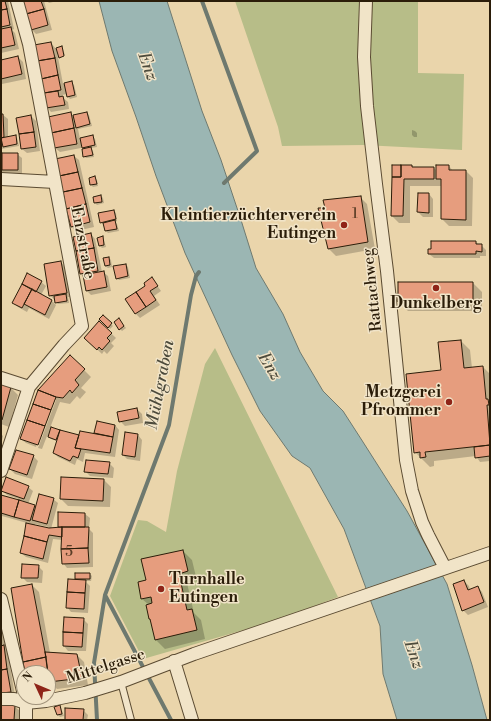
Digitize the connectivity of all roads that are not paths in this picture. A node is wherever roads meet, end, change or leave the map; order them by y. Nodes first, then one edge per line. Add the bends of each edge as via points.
1 (16, 1) edge
2 (366, 1) edge
3 (1, 179) edge
4 (55, 182) junction
5 (1, 378) edge
6 (29, 387) junction
7 (1, 470) edge
8 (490, 553) edge
9 (440, 569) junction
10 (1, 599) edge
11 (174, 661) junction
12 (17, 665) edge
13 (121, 682) junction
14 (1, 699) edge
15 (56, 699) edge
16 (16, 700) edge
17 (25, 705) edge
18 (26, 720) edge
19 (131, 720) edge
20 (192, 720) edge

1 - 4 street, Enzstraße via 29,44
2 - 9 street, Rattachweg via 364,57 367,106 406,460 412,491
3 - 4 street
4 - 6 street, Enzstraße via 82,326
5 - 6 street
6 - 7 street, Enzstraße
8 - 9 street, Mittelgasse
9 - 11 street, Mittelgasse
10 - 12 street
11 - 13 street, Mittelgasse
11 - 20 street
13 - 15 street, Mittelgasse
13 - 19 lane
14 - 16 street, Mittelgasse
17 - 18 street

